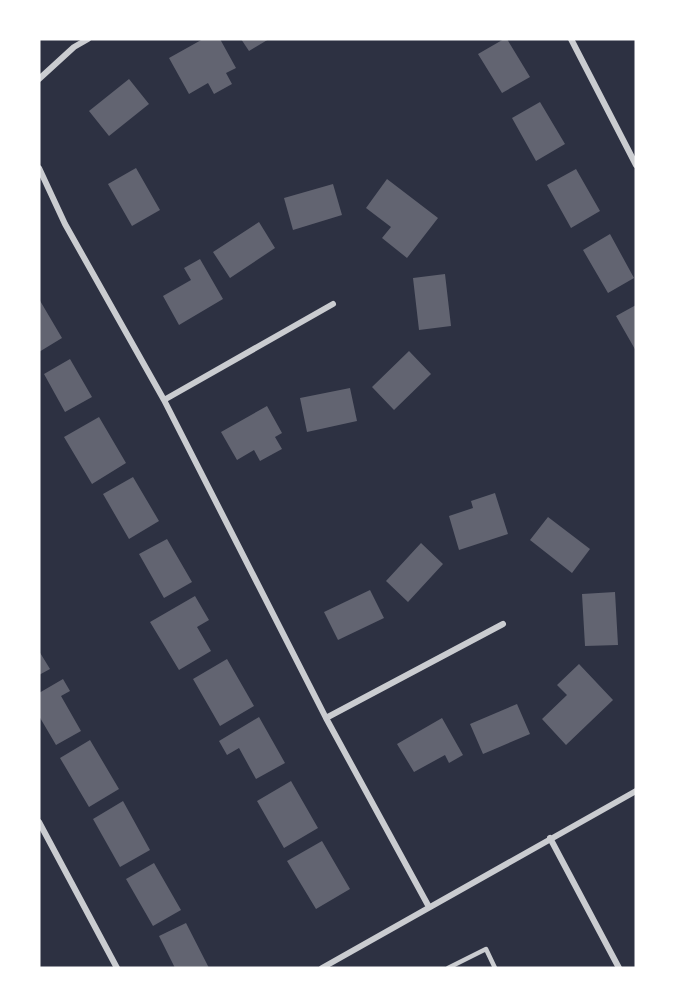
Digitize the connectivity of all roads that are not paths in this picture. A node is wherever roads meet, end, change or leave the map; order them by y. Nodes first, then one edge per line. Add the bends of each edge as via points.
1 (88, 39) edge
2 (571, 39) edge
3 (39, 78) edge
4 (636, 165) edge
5 (39, 168) edge
6 (333, 304) dead end
7 (164, 400) junction
8 (503, 624) dead end
9 (326, 718) junction
10 (636, 791) edge
11 (39, 822) edge
12 (550, 838) junction
13 (429, 907) junction
14 (117, 968) edge
15 (322, 968) edge
16 (448, 968) edge
17 (495, 968) edge
18 (619, 968) edge

1 - 3 street
2 - 4 street
5 - 7 street via 65,224
6 - 7 street
7 - 9 street
8 - 9 street
9 - 13 street
10 - 12 street
11 - 14 street
12 - 13 street
12 - 18 street
13 - 15 street
16 - 17 lane via 486,949

